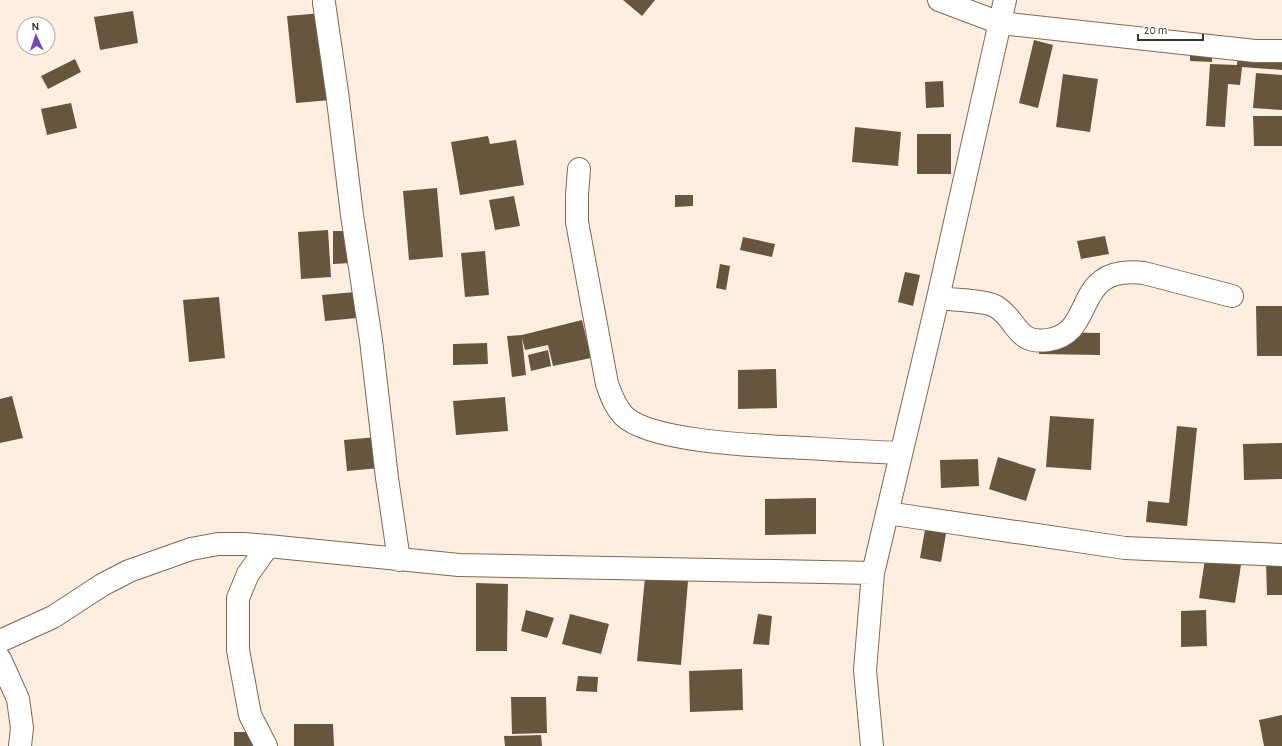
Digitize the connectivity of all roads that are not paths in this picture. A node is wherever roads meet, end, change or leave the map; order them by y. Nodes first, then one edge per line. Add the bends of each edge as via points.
1 (939, 0) edge
2 (1005, 0) edge
3 (324, 2) dead end
4 (1000, 23) junction
5 (1282, 51) edge
6 (579, 169) dead end
7 (1232, 296) dead end
8 (938, 298) junction
9 (901, 453) junction
10 (887, 513) junction
11 (268, 546) junction
12 (1282, 555) edge
13 (400, 560) junction
14 (873, 574) junction
15 (1, 642) edge
16 (20, 746) edge
17 (266, 746) edge
18 (872, 746) edge

1 - 4 street
2 - 4 street
3 - 13 street
4 - 5 street via 1255,51
4 - 8 street
6 - 9 street via 577,222 581,246 607,384 615,404 624,416 652,430 705,440 754,446
7 - 8 street via 1144,273 1115,273 1092,290 1077,321 1069,331 1060,338 1035,341 1025,338 995,306
8 - 9 street
9 - 10 street
10 - 12 street via 1126,548
10 - 14 street
11 - 13 street
11 - 15 street via 218,544 191,549 130,570 78,600 53,618
11 - 17 street via 248,574 238,598 238,650 250,714
13 - 14 street via 459,565
14 - 18 street via 865,670
15 - 16 street via 18,699 22,728

